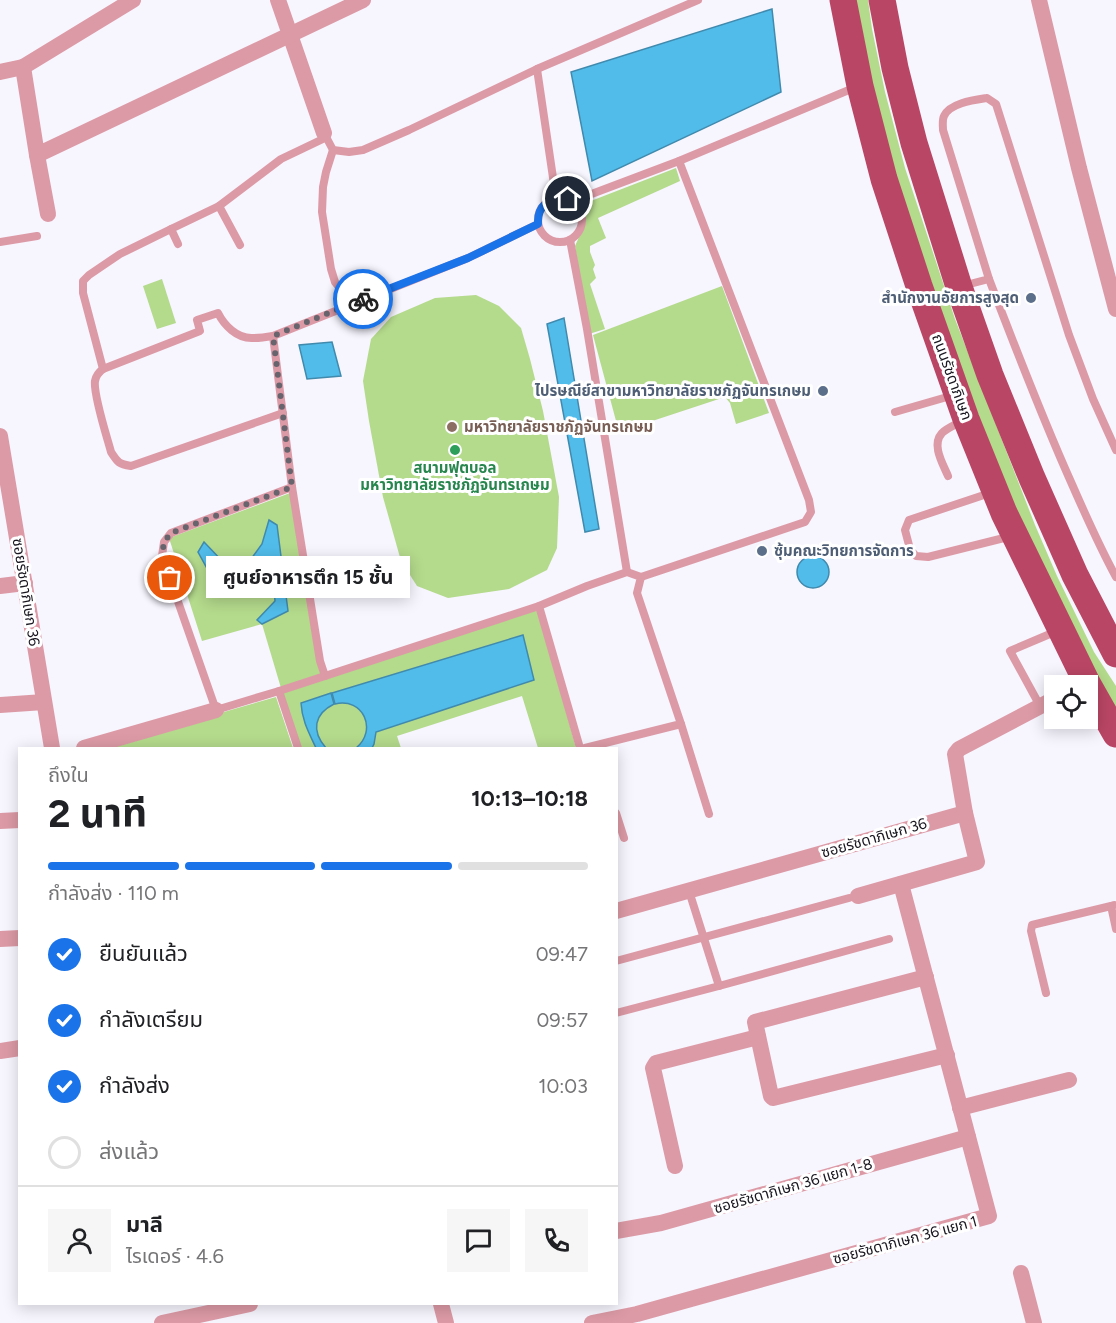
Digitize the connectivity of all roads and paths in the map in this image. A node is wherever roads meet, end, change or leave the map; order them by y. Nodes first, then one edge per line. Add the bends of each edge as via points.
1 (133, 0) edge
2 (278, 0) edge
3 (363, 0) edge
4 (698, 0) edge
5 (843, 0) edge
6 (882, 0) edge
7 (1039, 0) edge
8 (290, 35) junction
9 (23, 67) junction
10 (537, 69) junction
11 (0, 72) edge
12 (860, 86) junction
13 (325, 135) junction
14 (333, 150) junction
15 (37, 155) junction
16 (679, 162) junction
17 (556, 198) junction
18 (573, 201) junction
19 (219, 206) junction
20 (48, 214) dead end
21 (538, 224) junction
22 (171, 229) junction
23 (37, 236) dead end
24 (570, 240) junction
25 (0, 242) edge
26 (178, 244) dead end
27 (240, 245) dead end
28 (989, 279) junction
29 (959, 287) junction
30 (357, 302) junction
31 (1116, 309) edge
32 (273, 336) junction
33 (103, 369) junction
34 (962, 406) junction
35 (895, 412) dead end
36 (283, 413) junction
37 (0, 436) edge
38 (1116, 450) edge
39 (3, 471) edge
40 (948, 476) dead end
41 (292, 487) junction
42 (995, 491) junction
43 (1016, 535) junction
44 (627, 572) junction
45 (641, 577) junction
46 (1116, 577) edge
47 (24, 583) junction
48 (0, 586) edge
49 (539, 606) junction
50 (1060, 630) junction
51 (1116, 652) edge
52 (1080, 675) edge
53 (325, 676) junction
54 (279, 691) junction
55 (1044, 699) edge
56 (44, 702) junction
57 (0, 705) edge
58 (1044, 705) edge
59 (1098, 706) edge
60 (216, 710) junction
61 (681, 724) junction
62 (1116, 734) edge
63 (52, 747) edge
64 (87, 747) edge
65 (298, 747) edge
66 (580, 747) edge
67 (589, 747) edge
68 (964, 813) junction
69 (709, 814) dead end
70 (618, 819) edge
71 (18, 820) edge
72 (0, 821) edge
73 (624, 837) dead end
74 (901, 884) junction
75 (689, 891) junction
76 (853, 897) joint
77 (1113, 905) edge
78 (618, 910) edge
79 (1116, 929) edge
80 (18, 938) edge
81 (702, 938) junction
82 (0, 939) edge
83 (889, 939) dead end
84 (618, 960) edge
85 (926, 977) junction
86 (719, 986) junction
87 (1046, 993) dead end
88 (618, 1012) edge
89 (758, 1037) junction
90 (18, 1048) edge
91 (0, 1051) edge
92 (946, 1054) junction
93 (1069, 1080) dead end
94 (960, 1108) junction
95 (968, 1137) junction
96 (675, 1166) dead end
97 (618, 1231) edge
98 (1021, 1274) dead end
99 (245, 1305) edge
100 (441, 1305) edge
101 (162, 1323) edge
102 (446, 1323) edge
103 (592, 1323) edge
104 (1034, 1323) edge

1 - 9 street
2 - 8 street
3 - 8 street
4 - 10 lane
5 - 12 main road, ถนนรัชดาภิเษก
6 - 29 main road via 914,143
7 - 31 street
8 - 13 street
8 - 15 street
9 - 11 street
9 - 15 street
10 - 14 lane via 363,150
10 - 17 lane
12 - 16 lane
12 - 34 main road, ถนนรัชดาภิเษก via 884,179
13 - 14 lane
13 - 19 lane via 281,159
14 - 30 lane via 323,187 322,212 335,282
15 - 20 street
16 - 18 lane
16 - 45 lane via 811,512 805,522
17 - 18 lane
17 - 21 lane via 540,210
18 - 24 lane via 583,221
19 - 22 lane
19 - 27 lane
21 - 24 lane via 550,240
21 - 30 lane via 468,258
22 - 26 lane
22 - 33 lane via 120,254 83,281
23 - 25 lane
24 - 44 lane
28 - 29 lane
28 - 38 lane via 943,130 943,117 951,107 987,98 996,104 1069,335
28 - 46 lane via 1048,431
29 - 51 main road via 1032,478 1075,575
30 - 32 lane
32 - 33 lane via 250,339 233,332 218,313 197,320 200,331
32 - 36 lane
33 - 36 lane via 95,380 95,391 111,452 121,464 131,466
34 - 35 lane
34 - 40 lane via 938,441
34 - 42 main road, ถนนรัชดาภิเษก
36 - 41 lane
37 - 39 street, ซอยรัชดาภิเษก 36
39 - 47 street, ซอยรัชดาภิเษก 36
41 - 53 lane
41 - 60 lane via 171,533 164,542 162,556
42 - 43 main road, ถนนรัชดาภิเษก
42 - 43 lane via 909,520 905,530 910,549 916,556 928,557
43 - 50 main road, ถนนรัชดาภิเษก
44 - 45 lane
44 - 49 lane
45 - 61 lane via 637,593
47 - 48 street
47 - 56 street, ซอยรัชดาภิเษก 36
49 - 53 lane
49 - 66 lane
50 - 52 main road, ถนนรัชดาภิเษก
50 - 55 lane via 1010,651
53 - 54 lane
54 - 60 lane
54 - 65 lane
56 - 57 street
56 - 63 street, ซอยรัชดาภิเษก 36
58 - 68 street via 955,754
59 - 62 main road, ถนนรัชดาภิเษก
60 - 64 street
61 - 67 lane
61 - 69 lane
68 - 74 street via 977,862
68 - 75 street, ซอยรัชดาภิเษก 36
70 - 73 lane
71 - 72 street
74 - 76 street
74 - 85 street, ซอยรัชดาภิเษก 36 แยก 1
75 - 78 street, ซอยรัชดาภิเษก 36
75 - 81 lane
76 - 81 lane
77 - 79 lane
77 - 87 lane via 1032,925
80 - 82 street
81 - 84 lane
81 - 86 lane
83 - 86 lane
85 - 89 street via 755,1022
85 - 92 street, ซอยรัชดาภิเษก 36 แยก 1
86 - 88 lane
89 - 92 street via 773,1098
89 - 96 street via 654,1065
90 - 91 street
92 - 94 street, ซอยรัชดาภิเษก 36 แยก 1
93 - 94 street
94 - 95 street, ซอยรัชดาภิเษก 36 แยก 1
95 - 97 street, ซอยรัชดาภิเษก 36 แยก 1-8 via 661,1223
95 - 103 street, ซอยรัชดาภิเษก 36 แยก 1 via 990,1216
98 - 104 street
99 - 101 street
100 - 102 street

